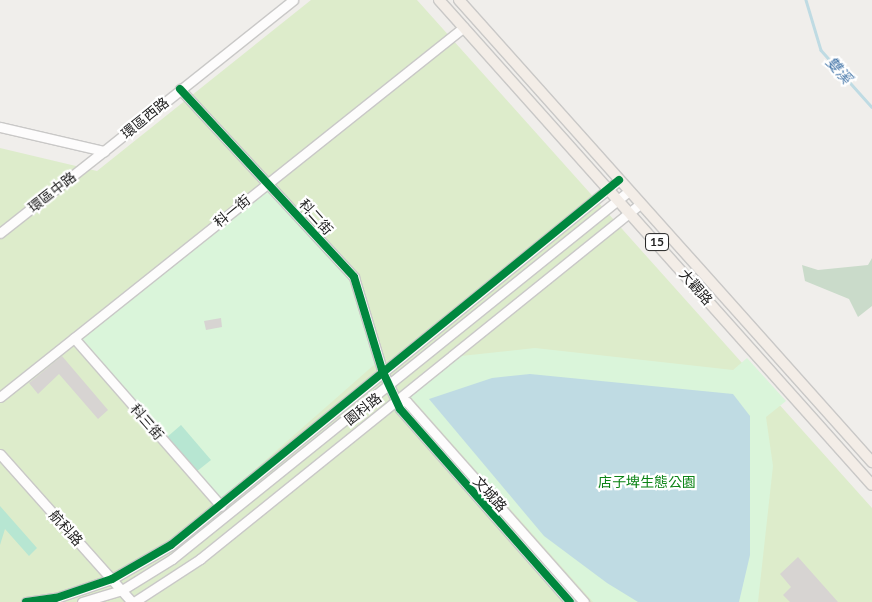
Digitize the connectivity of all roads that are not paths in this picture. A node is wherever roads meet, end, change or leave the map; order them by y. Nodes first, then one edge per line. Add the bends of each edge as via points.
1 (293, 0) edge
2 (439, 0) edge
3 (458, 0) edge
4 (464, 27) junction
5 (180, 89) junction
6 (0, 127) edge
7 (104, 151) junction
8 (619, 180) junction
9 (268, 182) junction
10 (609, 188) junction
11 (629, 191) junction
12 (620, 200) junction
13 (640, 204) junction
14 (630, 212) junction
15 (0, 233) edge
16 (74, 338) junction
17 (382, 370) junction
18 (389, 388) junction
19 (0, 397) edge
20 (395, 399) junction
21 (0, 454) edge
22 (872, 462) edge
23 (872, 485) edge
24 (221, 506) junction
25 (112, 579) junction
26 (122, 590) junction
27 (26, 602) edge
28 (82, 602) edge
29 (133, 602) edge
30 (570, 602) edge
31 (584, 602) edge

1 - 5 street, 環區西路
2 - 4 main road, 大觀路 / 15
3 - 8 main road, 大觀路 / 15
4 - 9 street, 科一街
4 - 10 main road, 大觀路 / 15
5 - 7 street, 環區西路
5 - 9 street, 科二街
6 - 7 street
7 - 15 street, 環區中路
8 - 10 street
8 - 11 main road, 大觀路 / 15
9 - 16 street, 科一街
9 - 17 street, 科二街 via 354,277
10 - 12 main road, 大觀路 / 15
10 - 17 street
11 - 12 street, 園科路
11 - 13 main road, 大觀路 / 15
12 - 14 main road, 大觀路 / 15
12 - 18 street, 園科路
13 - 14 street
13 - 22 main road, 大觀路 / 15
14 - 20 street
14 - 23 main road, 大觀路 / 15
16 - 19 street, 科一街
16 - 24 street, 科三街
17 - 18 street, 科二街
17 - 24 street
18 - 20 street, 科二街
18 - 26 street, 園科路 via 172,559
20 - 29 street via 200,559
20 - 30 street, 文城路 via 438,455
20 - 31 street, 文城路 via 407,402
21 - 25 street, 航科路
24 - 25 street via 172,545
25 - 26 street, 航科路
25 - 27 street via 56,598
26 - 28 street, 園科路
26 - 29 street, 航科路

